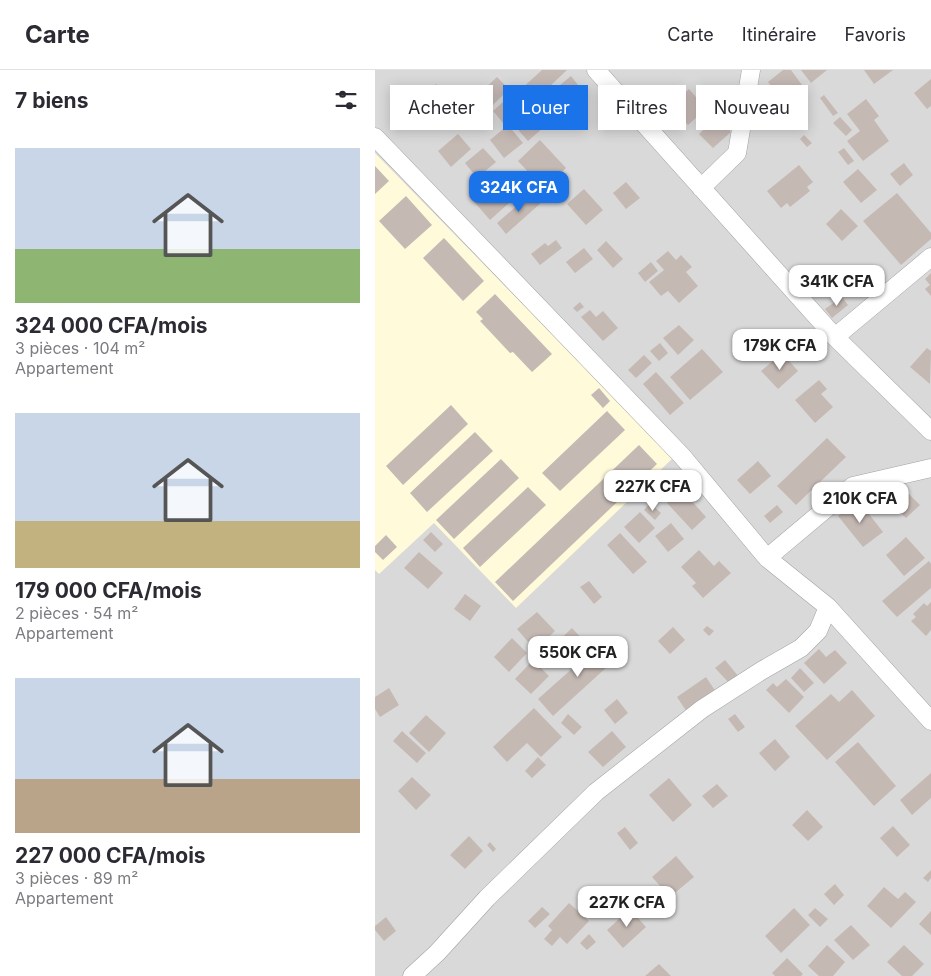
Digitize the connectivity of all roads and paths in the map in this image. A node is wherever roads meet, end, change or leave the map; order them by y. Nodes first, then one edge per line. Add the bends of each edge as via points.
1 (596, 70) edge
2 (751, 70) edge
3 (375, 137) edge
4 (701, 188) junction
5 (931, 257) edge
6 (835, 337) junction
7 (931, 431) edge
8 (931, 468) edge
9 (767, 558) junction
10 (828, 607) junction
11 (931, 722) edge
12 (413, 976) edge

1 - 4 street
2 - 4 street via 737,153
3 - 9 street via 682,456
4 - 6 street
5 - 6 street
6 - 7 street
8 - 9 street via 853,486
9 - 10 street
10 - 11 street
10 - 12 street via 818,631 801,648 701,709 596,792 487,898

